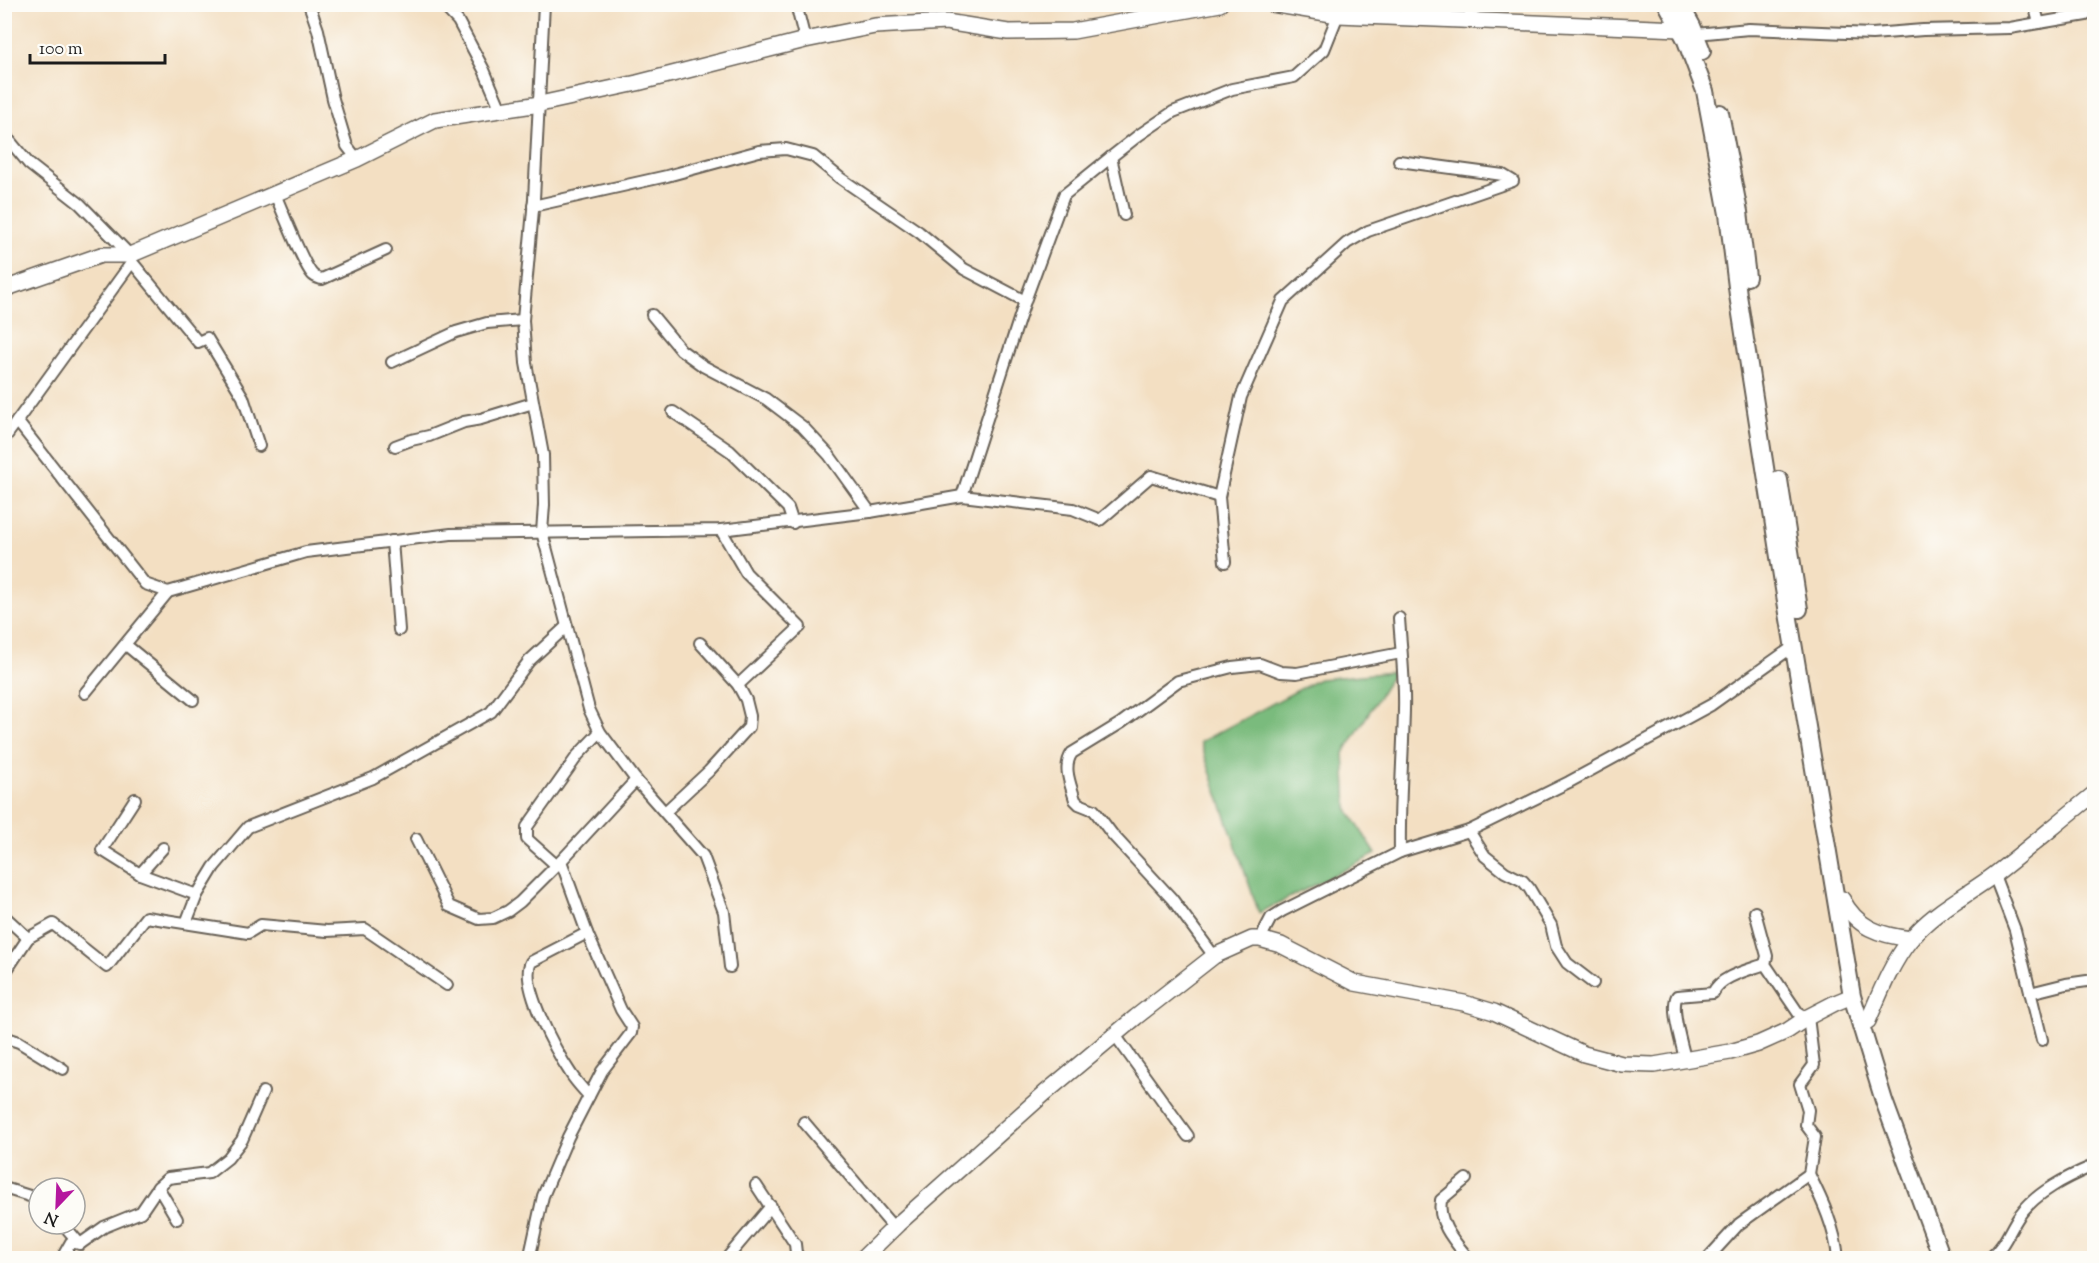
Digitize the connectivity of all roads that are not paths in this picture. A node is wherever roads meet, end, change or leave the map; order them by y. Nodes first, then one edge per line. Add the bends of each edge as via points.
1 (309, 4) edge
2 (442, 4) edge
3 (544, 4) edge
4 (796, 4) edge
5 (1220, 4) edge
6 (1272, 4) edge
7 (1667, 4) edge
8 (1680, 4) edge
9 (2034, 4) edge
10 (1338, 15) junction
11 (2086, 15) dead end
12 (2039, 23) junction
13 (1688, 31) junction
14 (805, 40) junction
15 (540, 104) junction
16 (501, 110) junction
17 (4, 134) edge
18 (1111, 157) junction
19 (357, 159) junction
20 (1399, 161) dead end
21 (274, 194) junction
22 (533, 206) junction
23 (1124, 215) dead end
24 (386, 250) dead end
25 (131, 259) junction
26 (4, 290) edge
27 (1026, 301) junction
28 (652, 315) dead end
29 (522, 320) junction
30 (392, 362) dead end
31 (533, 403) junction
32 (673, 412) dead end
33 (17, 421) junction
34 (4, 439) edge
35 (259, 446) dead end
36 (395, 446) dead end
37 (962, 496) junction
38 (1219, 497) junction
39 (870, 512) junction
40 (793, 523) junction
41 (721, 530) junction
42 (542, 532) junction
43 (392, 541) junction
44 (1225, 562) dead end
45 (168, 592) junction
46 (1399, 618) dead end
47 (567, 626) junction
48 (399, 630) dead end
49 (700, 643) dead end
50 (126, 645) junction
51 (1794, 646) junction
52 (1401, 653) junction
53 (738, 685) junction
54 (85, 693) dead end
55 (193, 700) dead end
56 (600, 732) junction
57 (636, 780) junction
58 (2094, 794) edge
59 (135, 800) dead end
60 (665, 812) junction
61 (1468, 831) junction
62 (416, 839) dead end
63 (163, 848) dead end
64 (1400, 852) junction
65 (559, 863) junction
66 (140, 874) junction
67 (1994, 875) junction
68 (197, 895) junction
69 (1842, 898) junction
70 (1755, 912) dead end
71 (4, 916) edge
72 (186, 923) junction
73 (587, 933) junction
74 (28, 938) junction
75 (1260, 939) junction
76 (1911, 939) junction
77 (1214, 956) junction
78 (1765, 964) junction
79 (730, 968) dead end
80 (4, 974) edge
81 (2094, 980) edge
82 (1593, 983) dead end
83 (447, 985) dead end
84 (2030, 993) junction
85 (1852, 996) junction
86 (1806, 1018) junction
87 (1868, 1022) junction
88 (1115, 1035) junction
89 (4, 1037) edge
90 (2042, 1040) dead end
91 (1685, 1059) junction
92 (63, 1069) dead end
93 (263, 1092) dead end
94 (589, 1096) junction
95 (804, 1122) dead end
96 (1188, 1136) dead end
97 (2093, 1166) edge
98 (1809, 1174) junction
99 (1466, 1179) dead end
100 (756, 1185) dead end
101 (158, 1187) junction
102 (4, 1188) edge
103 (27, 1195) edge
104 (771, 1206) junction
105 (177, 1219) dead end
106 (894, 1228) junction
107 (73, 1236) edge
108 (80, 1244) junction
109 (530, 1255) dead end
110 (1465, 1257) edge
111 (62, 1258) edge
112 (728, 1258) edge
113 (800, 1258) edge
114 (863, 1258) edge
115 (1708, 1258) edge
116 (1838, 1258) edge
117 (1942, 1258) edge
118 (1951, 1258) edge
119 (1989, 1258) edge

1 - 19 street via 347,146
2 - 16 street via 458,21
3 - 15 street
4 - 14 street
5 - 14 street via 1073,32 1008,32 946,22 874,26
6 - 10 street
7 - 13 main road
8 - 13 main road
9 - 12 street
10 - 13 street
10 - 18 street via 1324,50 1294,77 1232,89 1173,112
11 - 12 street
12 - 13 street via 2010,28 1872,34
13 - 51 main road via 1705,91 1722,181
13 - 69 main road via 1716,88 1739,212
14 - 15 street
15 - 16 street
15 - 22 street
16 - 19 street via 435,120
17 - 25 street via 29,164 80,204
18 - 23 street
18 - 27 street via 1064,195
19 - 21 street
20 - 38 street via 1503,175 1513,181 1368,231 1347,243 1283,301 1241,397
21 - 24 street via 304,260 316,277 322,279
21 - 25 street
22 - 27 street via 759,151 786,149 813,156 964,269
22 - 29 street
25 - 26 street via 101,255
25 - 33 street
25 - 35 street via 198,342 207,338 243,397
27 - 37 street
28 - 39 street via 681,350 766,399 804,427
29 - 30 street via 487,323 456,332
29 - 31 street
31 - 36 street
31 - 42 street via 543,455
32 - 40 street via 730,451 788,508
33 - 34 street
33 - 45 street via 146,584
37 - 38 street via 1072,509 1100,520 1151,476
37 - 39 street
38 - 44 street
39 - 40 street
40 - 41 street
41 - 42 street
41 - 53 street via 746,573 800,627
42 - 43 street via 451,534
42 - 47 street
43 - 45 street via 306,552
43 - 48 street
45 - 50 street
46 - 52 street
47 - 56 street via 589,709
47 - 68 street via 530,661 491,712 373,778 248,827 214,867
49 - 53 street
50 - 54 street
50 - 55 street
51 - 61 street via 1711,705
51 - 85 main road
52 - 64 street via 1404,710
52 - 77 street via 1297,673 1260,664 1232,667 1178,681 1068,758 1066,765 1078,804 1094,810 1172,899
53 - 60 street via 746,699 748,727
56 - 57 street
56 - 65 street via 578,755 527,827 527,838
57 - 60 street
57 - 65 street
58 - 67 street
59 - 66 street via 102,850
60 - 79 street via 703,856 724,912
61 - 64 street
61 - 82 street via 1485,856 1529,888 1567,963
62 - 65 street via 449,906 479,919 493,918 520,902
63 - 66 street
64 - 75 street via 1281,911 1271,918
65 - 73 street
66 - 68 street
67 - 76 street via 1929,920
67 - 84 street via 2014,930
68 - 72 street
69 - 76 street via 1849,912 1867,927 1887,936
69 - 87 main road via 1855,976
70 - 78 street via 1767,956
71 - 74 street
72 - 74 street via 146,917 107,967 53,924
72 - 83 street via 249,933 261,925 327,931 365,929
73 - 94 street via 632,1027
73 - 94 street via 531,962 528,969 531,991 554,1044
74 - 80 street
75 - 77 street
75 - 91 street via 1281,945 1355,983 1494,1012 1584,1054 1622,1064 1654,1065
76 - 87 street via 1883,985
77 - 88 street
78 - 86 street
78 - 91 street via 1723,982 1713,993 1677,996 1674,1011
81 - 84 street
84 - 90 street
85 - 86 street
85 - 117 main road via 1884,1101
86 - 91 street via 1758,1044
86 - 98 street via 1814,1065 1800,1084 1808,1110 1806,1125 1815,1137
87 - 118 main road
88 - 96 street
88 - 106 street
89 - 92 street
93 - 101 street via 242,1140 228,1158 209,1173 168,1178
94 - 109 street via 543,1196
95 - 106 street
97 - 119 street via 2069,1176 2032,1202
98 - 115 street via 1739,1224
98 - 116 street via 1827,1212
99 - 110 street via 1441,1200 1439,1211
100 - 104 street
101 - 105 street
101 - 108 street via 141,1212 104,1227
102 - 103 street
104 - 112 street
104 - 113 street
106 - 114 street
107 - 108 street
108 - 111 street via 71,1242

